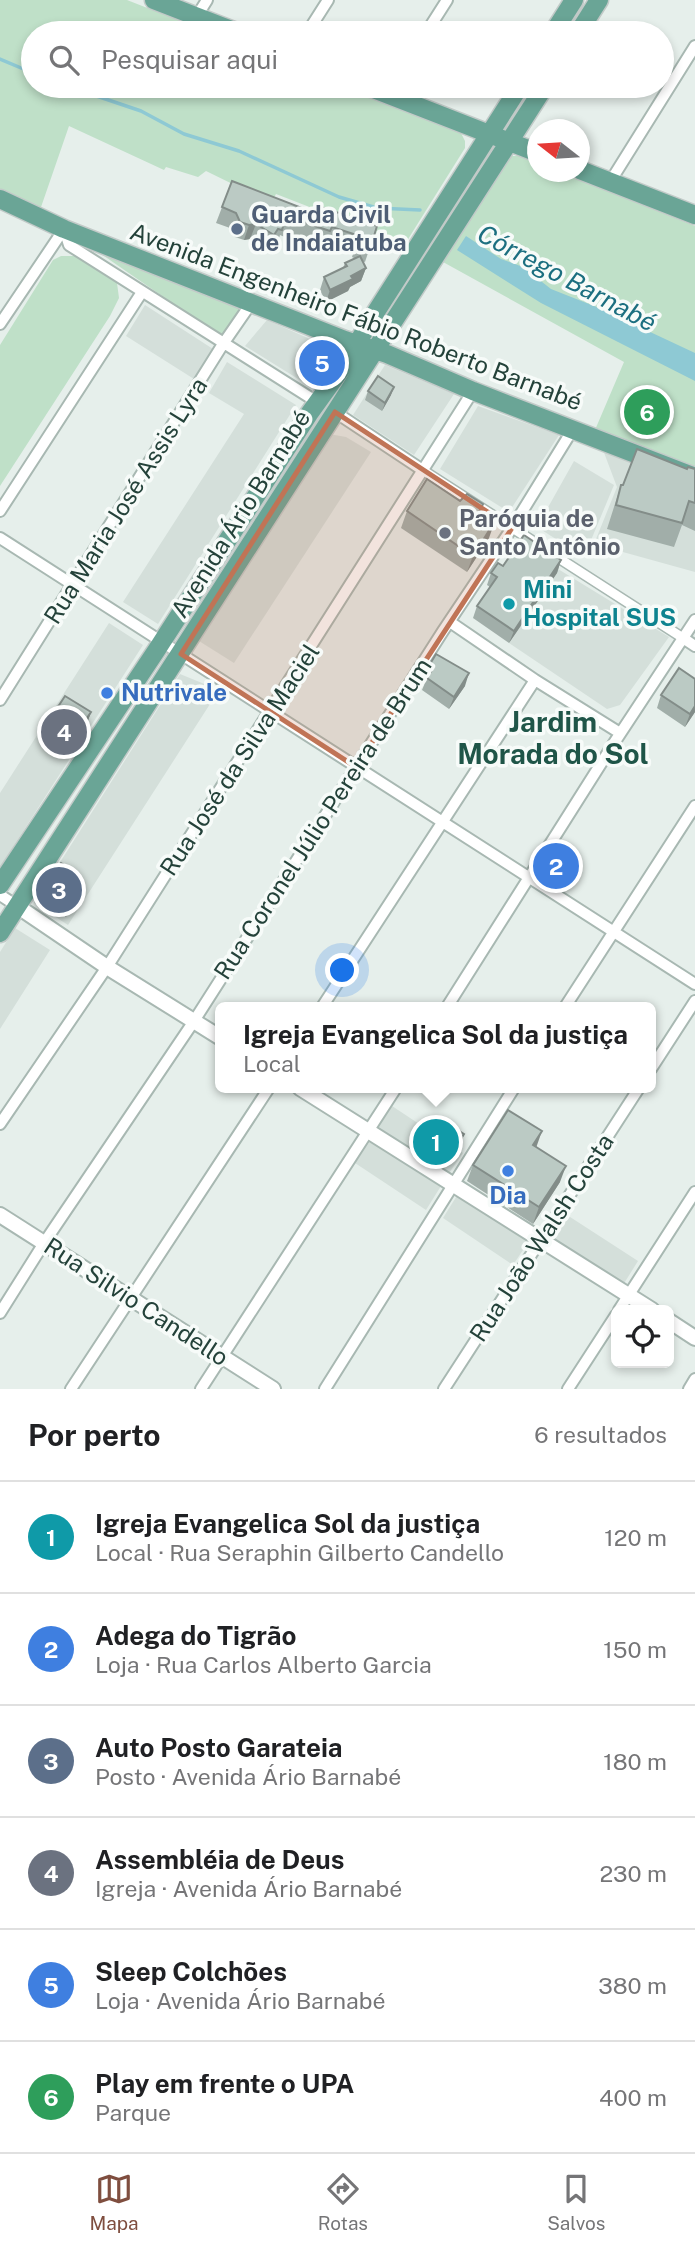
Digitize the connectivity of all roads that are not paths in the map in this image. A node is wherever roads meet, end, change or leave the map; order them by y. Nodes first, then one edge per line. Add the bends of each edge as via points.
1 (154, 0) edge
2 (207, 0) edge
3 (328, 0) edge
4 (447, 0) edge
5 (574, 0) edge
6 (599, 0) edge
7 (197, 16) junction
8 (209, 21) edge
9 (315, 21) edge
10 (434, 21) edge
11 (561, 21) edge
12 (586, 21) edge
13 (695, 46) edge
14 (674, 80) edge
15 (408, 98) edge
16 (512, 98) edge
17 (537, 98) edge
18 (663, 98) edge
19 (490, 134) junction
20 (509, 142) junction
21 (527, 149) edge
22 (590, 175) edge
23 (610, 183) junction
24 (0, 199) edge
25 (695, 215) edge
26 (64, 229) junction
27 (142, 292) junction
28 (252, 302) junction
29 (0, 324) edge
30 (223, 344) junction
31 (366, 347) junction
32 (473, 391) junction
33 (317, 402) junction
34 (335, 412) junction
35 (573, 429) junction
36 (424, 471) junction
37 (695, 477) edge
38 (0, 511) edge
39 (512, 528) junction
40 (0, 538) edge
41 (74, 586) junction
42 (695, 620) edge
43 (450, 622) junction
44 (683, 638) junction
45 (162, 642) junction
46 (695, 646) edge
47 (181, 654) junction
48 (535, 680) junction
49 (0, 700) edge
50 (270, 713) junction
51 (620, 733) junction
52 (356, 767) junction
53 (695, 806) edge
54 (443, 822) junction
55 (529, 877) junction
56 (0, 885) edge
57 (0, 895) edge
58 (17, 906) junction
59 (614, 931) junction
60 (0, 933) edge
61 (107, 967) junction
62 (695, 984) edge
63 (695, 1001) edge
64 (325, 1002) edge
65 (450, 1002) edge
66 (568, 1002) edge
67 (194, 1021) junction
68 (215, 1034) edge
69 (656, 1061) edge
70 (266, 1093) edge
71 (308, 1093) edge
72 (393, 1093) edge
73 (511, 1093) edge
74 (636, 1093) edge
75 (0, 1124) edge
76 (369, 1132) junction
77 (451, 1185) junction
78 (695, 1192) edge
79 (0, 1214) edge
80 (541, 1241) junction
81 (44, 1243) junction
82 (629, 1296) junction
83 (130, 1298) junction
84 (623, 1305) edge
85 (644, 1305) edge
86 (0, 1313) edge
87 (611, 1323) edge
88 (674, 1324) edge
89 (695, 1338) edge
90 (223, 1357) junction
91 (695, 1379) edge
92 (71, 1389) edge
93 (201, 1389) edge
94 (273, 1389) edge
95 (325, 1389) edge
96 (444, 1389) edge
97 (568, 1389) edge
98 (689, 1389) edge

1 - 7 main road
2 - 7 street
3 - 9 street
4 - 10 street
5 - 11 main road
6 - 12 main road
7 - 8 main road
13 - 14 street
15 - 19 main road
16 - 19 main road, Avenida Ário Barnabé
17 - 20 main road, Avenida Ário Barnabé
18 - 23 street
19 - 20 main road
19 - 31 main road, Avenida Ário Barnabé via 374,315
20 - 21 main road
20 - 31 main road, Avenida Ário Barnabé
22 - 23 main road
23 - 25 main road
24 - 26 main road, Avenida Engenheiro Fábio Roberto Barnabé
26 - 27 street via 69,245
26 - 28 main road, Avenida Engenheiro Fábio Roberto Barnabé
26 - 29 street
27 - 30 street
27 - 38 street
28 - 30 street, Rua Maria José Assis Lyra
28 - 31 main road, Avenida Engenheiro Fábio Roberto Barnabé
30 - 33 street
30 - 41 street, Rua Maria José Assis Lyra
31 - 32 main road, Avenida Engenheiro Fábio Roberto Barnabé
31 - 33 main road, Avenida Ário Barnabé
31 - 34 main road, Avenida Ário Barnabé
32 - 35 main road, Avenida Engenheiro Fábio Roberto Barnabé
32 - 36 street, Rua José da Silva Maciel
33 - 45 main road, Avenida Ário Barnabé
34 - 36 street
34 - 47 main road, Avenida Ário Barnabé
35 - 37 main road, Avenida Engenheiro Fábio Roberto Barnabé
35 - 39 street, Rua Coronel Júlio Pereira de Brum
36 - 39 street
36 - 50 street, Rua José da Silva Maciel
39 - 43 street, Rua Coronel Júlio Pereira de Brum
39 - 44 street
40 - 41 street
41 - 45 street
41 - 49 street, Rua Maria José Assis Lyra
42 - 44 street
43 - 48 street
43 - 52 street, Rua Coronel Júlio Pereira de Brum
44 - 46 street
44 - 51 street
45 - 47 street
45 - 56 main road, Avenida Ário Barnabé
47 - 50 street
47 - 58 main road, Avenida Ário Barnabé
48 - 51 street
48 - 54 street
50 - 52 street
50 - 61 street, Rua José da Silva Maciel
51 - 55 street
52 - 54 street
52 - 67 street, Rua Coronel Júlio Pereira de Brum
53 - 59 street
54 - 55 street
54 - 64 street
55 - 59 street
55 - 65 street
57 - 58 street
58 - 60 main road, Avenida Ário Barnabé
58 - 61 street
59 - 62 street
59 - 66 street
61 - 67 street
61 - 75 street, Rua José da Silva Maciel
63 - 69 street
67 - 68 street
67 - 81 street, Rua Coronel Júlio Pereira de Brum
70 - 83 street
71 - 76 street
72 - 76 street
73 - 77 street
74 - 80 street, Rua João Walsh Costa
76 - 77 street
76 - 90 street
77 - 80 street
77 - 95 street
78 - 82 street
79 - 81 street, Rua Silvio Candello
80 - 82 street
80 - 96 street, Rua João Walsh Costa
81 - 83 street, Rua Silvio Candello
81 - 86 street, Rua Coronel Júlio Pereira de Brum
82 - 84 street
82 - 85 street
83 - 90 street, Rua Silvio Candello
83 - 92 street
87 - 97 street
88 - 89 street
90 - 93 street
90 - 94 street, Rua Silvio Candello
91 - 98 street

